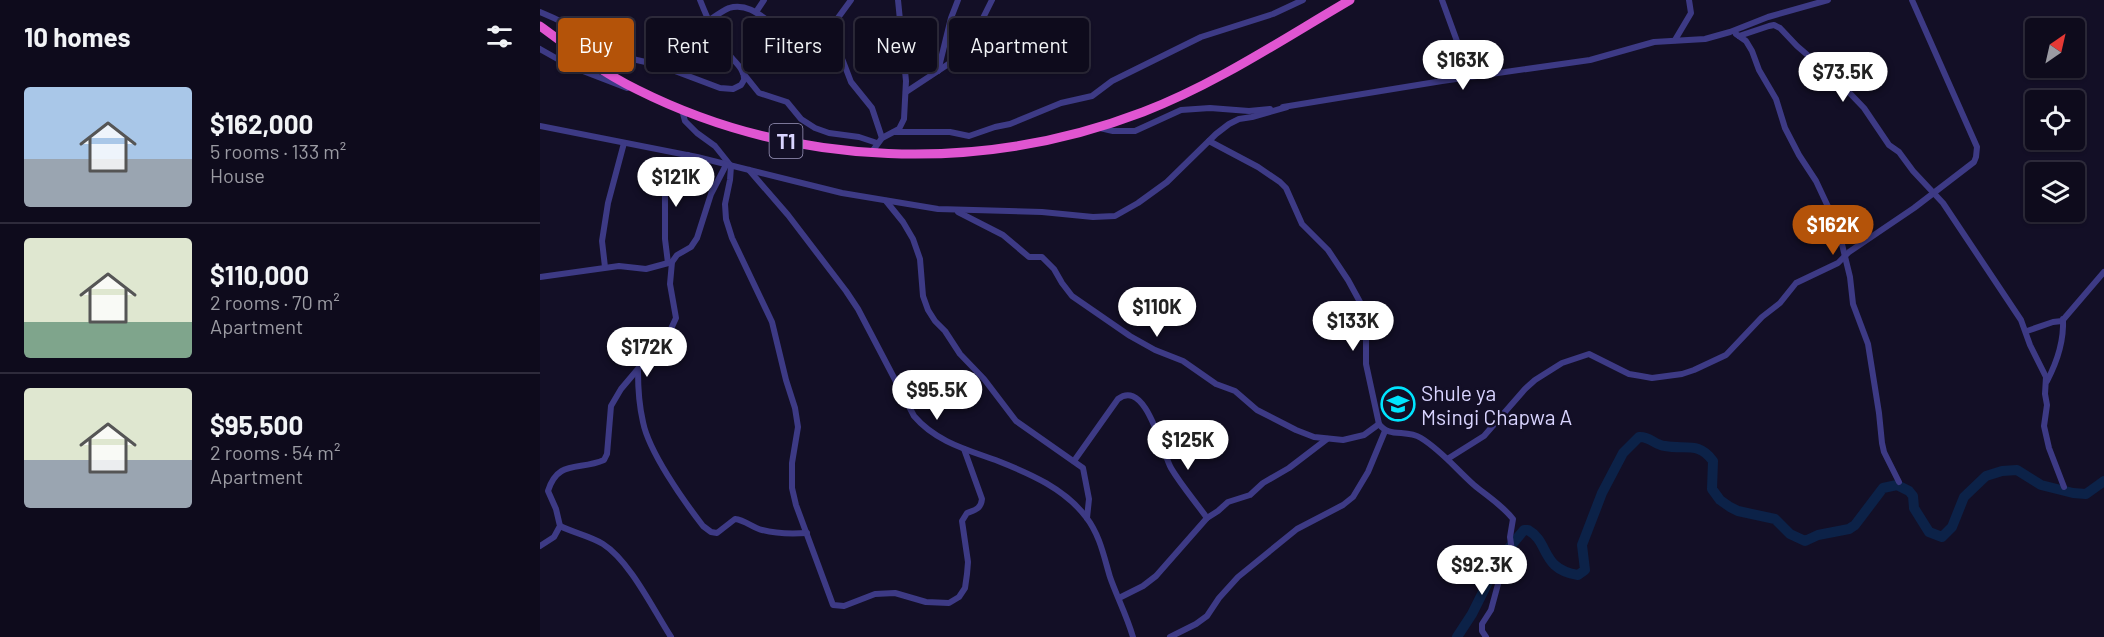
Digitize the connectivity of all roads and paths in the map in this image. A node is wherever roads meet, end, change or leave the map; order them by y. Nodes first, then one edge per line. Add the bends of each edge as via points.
1 (700, 0) edge
2 (764, 0) edge
3 (851, 0) edge
4 (898, 0) edge
5 (958, 0) edge
6 (992, 0) edge
7 (1304, 0) edge
8 (1350, 0) edge
9 (1442, 0) edge
10 (1689, 0) edge
11 (1828, 0) edge
12 (1912, 0) edge
13 (540, 12) edge
14 (756, 12) junction
15 (707, 18) edge
16 (713, 18) edge
17 (765, 18) edge
18 (838, 18) edge
19 (558, 20) edge
20 (540, 26) edge
21 (1730, 32) junction
22 (1739, 36) junction
23 (1675, 40) junction
24 (540, 49) edge
25 (731, 56) edge
26 (634, 59) edge
27 (843, 62) edge
28 (938, 71) junction
29 (610, 72) edge
30 (743, 72) junction
31 (611, 75) junction
32 (1463, 79) junction
33 (638, 90) junction
34 (906, 92) junction
35 (1287, 107) junction
36 (682, 110) junction
37 (540, 126) edge
38 (1096, 127) junction
39 (894, 132) junction
40 (880, 141) junction
41 (1209, 141) junction
42 (624, 143) junction
43 (871, 153) junction
44 (688, 155) junction
45 (729, 165) junction
46 (748, 170) junction
47 (1932, 192) junction
48 (885, 201) junction
49 (956, 210) junction
50 (1845, 256) junction
51 (670, 263) junction
52 (605, 267) junction
53 (2104, 272) edge
54 (540, 277) edge
55 (2063, 319) junction
56 (2026, 331) junction
57 (638, 371) junction
58 (2047, 381) junction
59 (1379, 424) junction
60 (1385, 431) junction
61 (1327, 439) junction
62 (964, 449) junction
63 (1449, 458) junction
64 (1074, 461) junction
65 (1899, 482) dead end
66 (540, 487) edge
67 (2064, 487) dead end
68 (548, 491) junction
69 (1087, 518) junction
70 (1206, 518) junction
71 (560, 526) junction
72 (807, 533) junction
73 (540, 546) edge
74 (1119, 598) junction
75 (672, 637) edge
76 (1133, 637) edge
77 (1170, 637) edge
78 (1486, 637) edge

1 - 15 street
2 - 14 street
3 - 18 street
4 - 34 street
5 - 28 street
6 - 28 street via 964,50
7 - 39 street via 1201,37 1112,81 1092,96 1061,103 1010,124 969,136
8 - 38 highway, T1 via 1218,77 1144,112
9 - 32 street via 1466,66
10 - 23 street via 1691,13
11 - 21 street
12 - 47 street via 1977,151 1974,162
13 - 19 street
14 - 16 street via 731,7
14 - 17 street
20 - 31 highway, T1
21 - 22 street
21 - 23 street via 1705,39
22 - 47 street via 1769,26 1780,28 1861,104 1889,145
22 - 50 street via 1752,51 1776,99 1785,128 1816,181 1838,228
23 - 32 street via 1590,60
24 - 33 street via 570,66
25 - 30 street
26 - 30 street via 720,88 738,87 744,80
27 - 40 street via 851,82 872,108
28 - 34 street
29 - 31 street
30 - 40 street via 759,93 787,102 815,128
31 - 33 highway, T1
32 - 35 street
33 - 36 highway, T1
34 - 39 street via 903,124
35 - 38 street via 1181,110 1135,131
35 - 41 street via 1239,119
36 - 43 highway, T1 via 795,143
36 - 45 street via 685,121 715,146
37 - 42 street
38 - 43 highway, T1 via 998,149 948,154
39 - 40 street
40 - 43 street
41 - 49 street via 1167,182 1115,216
41 - 59 street via 1280,182 1302,224 1328,250 1348,280 1366,319 1366,364
42 - 44 street
42 - 52 street via 602,241
44 - 45 street
44 - 51 street via 665,194 665,239
45 - 46 street
45 - 51 street via 711,194 697,238
45 - 72 street via 726,219 772,322 795,408 798,427 792,488
46 - 48 street
46 - 62 street via 846,291 914,416 942,440
47 - 50 street
47 - 56 street via 1962,230
48 - 49 street
48 - 64 street via 913,239 920,259 923,296 935,321 1016,421
49 - 61 street via 1003,235 1029,257 1042,257 1072,296 1140,343 1183,361 1216,384 1235,391 1257,410 1296,430
50 - 63 street via 1796,283 1720,358 1682,374 1652,378 1629,374 1589,354 1562,363 1525,389 1477,442
50 - 65 street via 1853,304 1868,344 1884,452
51 - 52 street via 646,269
51 - 57 street via 676,318
52 - 54 street
53 - 55 street
55 - 56 street
55 - 58 street via 2056,361
56 - 58 street
57 - 68 street via 621,388 611,406 604,460 563,469 554,475
57 - 72 street via 641,413 648,439 703,526 717,533 739,519 760,530
58 - 67 street via 2044,426
59 - 60 street
59 - 61 street via 1364,435
60 - 63 street via 1415,435
60 - 77 street via 1353,497 1297,529 1238,577 1207,616
61 - 70 street via 1250,495 1228,502
62 - 69 street via 1044,480
62 - 72 street via 982,505 964,516 968,574 959,597 950,603 926,602 895,593 875,594 844,606 833,605
63 - 78 street via 1513,520 1509,537 1512,551 1491,610 1482,624
64 - 69 street via 1083,468 1088,486
64 - 70 street via 1118,399 1129,394 1150,416 1170,467
66 - 68 street
68 - 71 street
69 - 74 street
70 - 74 street via 1156,576
71 - 73 street via 554,537
71 - 75 street via 605,546 647,596
74 - 76 street

